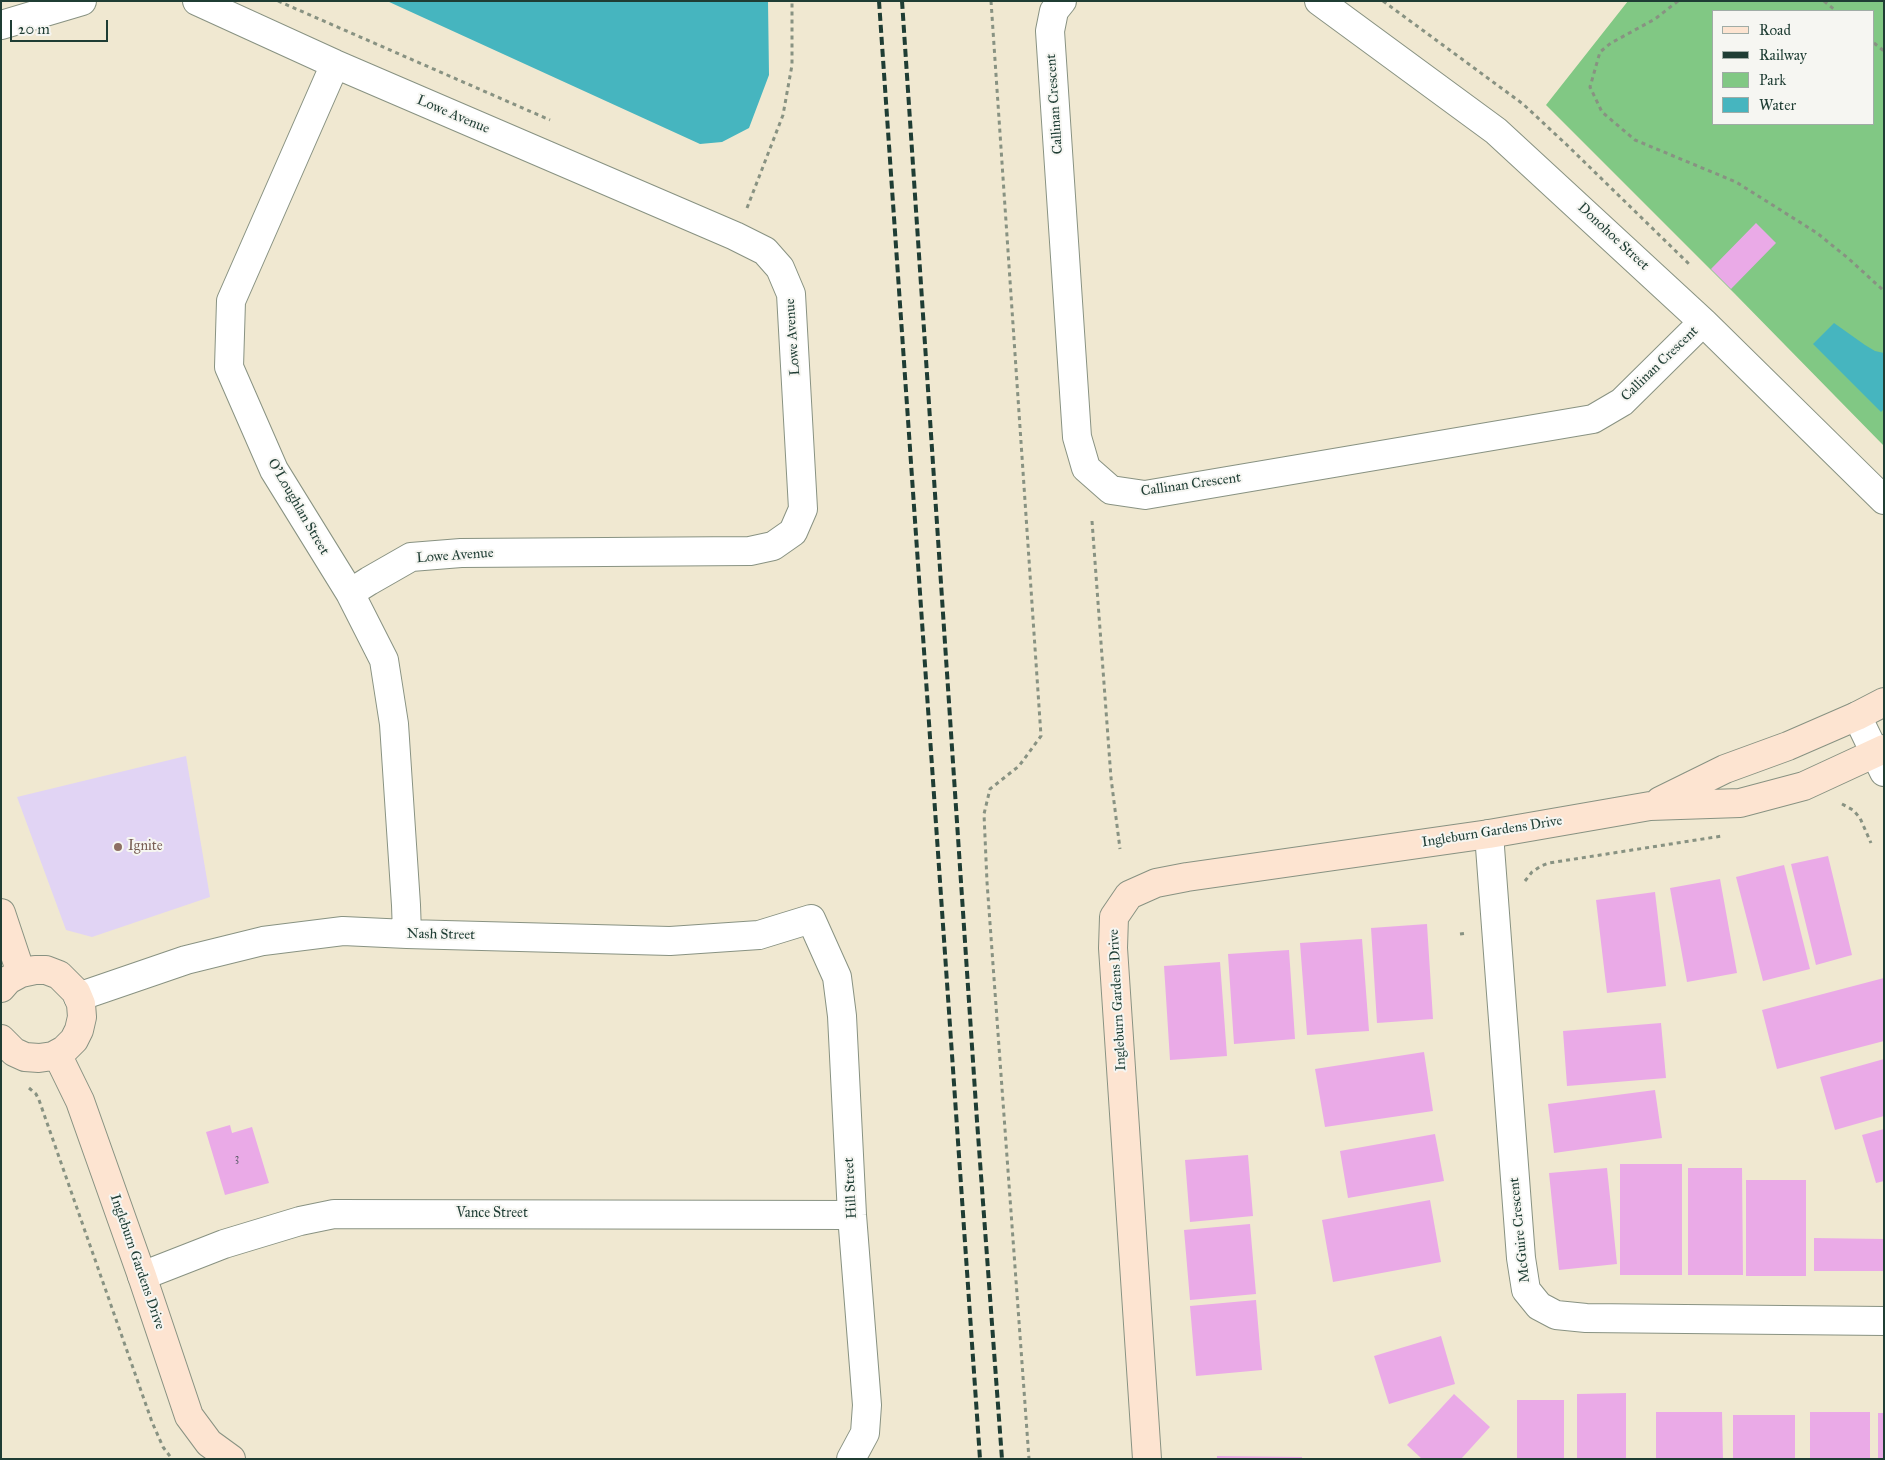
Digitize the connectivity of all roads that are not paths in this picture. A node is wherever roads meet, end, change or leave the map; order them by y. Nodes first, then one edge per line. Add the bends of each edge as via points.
1 (82, 1) edge
2 (197, 1) edge
3 (1062, 1) edge
4 (1319, 1) edge
5 (1, 25) edge
6 (335, 64) junction
7 (1703, 322) junction
8 (1884, 500) edge
9 (350, 594) junction
10 (1884, 702) edge
11 (1857, 716) junction
12 (1881, 758) edge
13 (1650, 806) junction
14 (1489, 834) junction
15 (1, 913) edge
16 (810, 919) joint
17 (407, 934) junction
18 (11, 980) edge
19 (78, 998) junction
20 (1, 1039) edge
21 (57, 1054) junction
22 (852, 1215) junction
23 (142, 1276) junction
24 (1884, 1321) edge
25 (232, 1459) edge
26 (851, 1459) edge
27 (1147, 1459) edge

1 - 5 street
2 - 6 street, Lowe Avenue
3 - 7 street, Callinan Crescent via 1054,11 1050,31 1077,437 1086,468 1111,490 1145,495 1593,419 1622,402
4 - 7 street, Donohoe Street via 1496,131
6 - 9 street, O'Loughlan Street via 231,301 229,367 274,470
6 - 9 street, Lowe Avenue via 765,251 780,268 791,294 803,509 792,532 773,546 750,551 461,553 412,558
7 - 8 street, Donohoe Street
9 - 17 street, O'Loughlan Street via 384,660 394,724
10 - 11 street, Ingleburn Gardens Drive
11 - 12 street
11 - 13 street, Ingleburn Gardens Drive via 1726,769
12 - 13 street, Ingleburn Gardens Drive via 1804,786 1740,802
13 - 14 street, Ingleburn Gardens Drive
14 - 24 street, McGuire Crescent via 1526,1290 1539,1306 1556,1315 1586,1318
14 - 27 street, Ingleburn Gardens Drive via 1156,883 1129,894 1114,917 1113,948
15 - 18 street
16 - 17 street, Nash Street via 759,935 670,941
16 - 22 street, Hill Street via 837,977 842,1016
17 - 19 street, Nash Street via 343,931 263,941 186,960
18 - 19 street via 35,970 46,970 68,982
19 - 21 street via 82,1017 79,1030 74,1040
20 - 21 street via 14,1052 25,1057
21 - 23 street, Ingleburn Gardens Drive via 80,1101
22 - 23 street, Vance Street via 334,1214 224,1244
22 - 26 street, Hill Street via 867,1405 865,1432
23 - 25 street, Ingleburn Gardens Drive via 190,1416 208,1444

